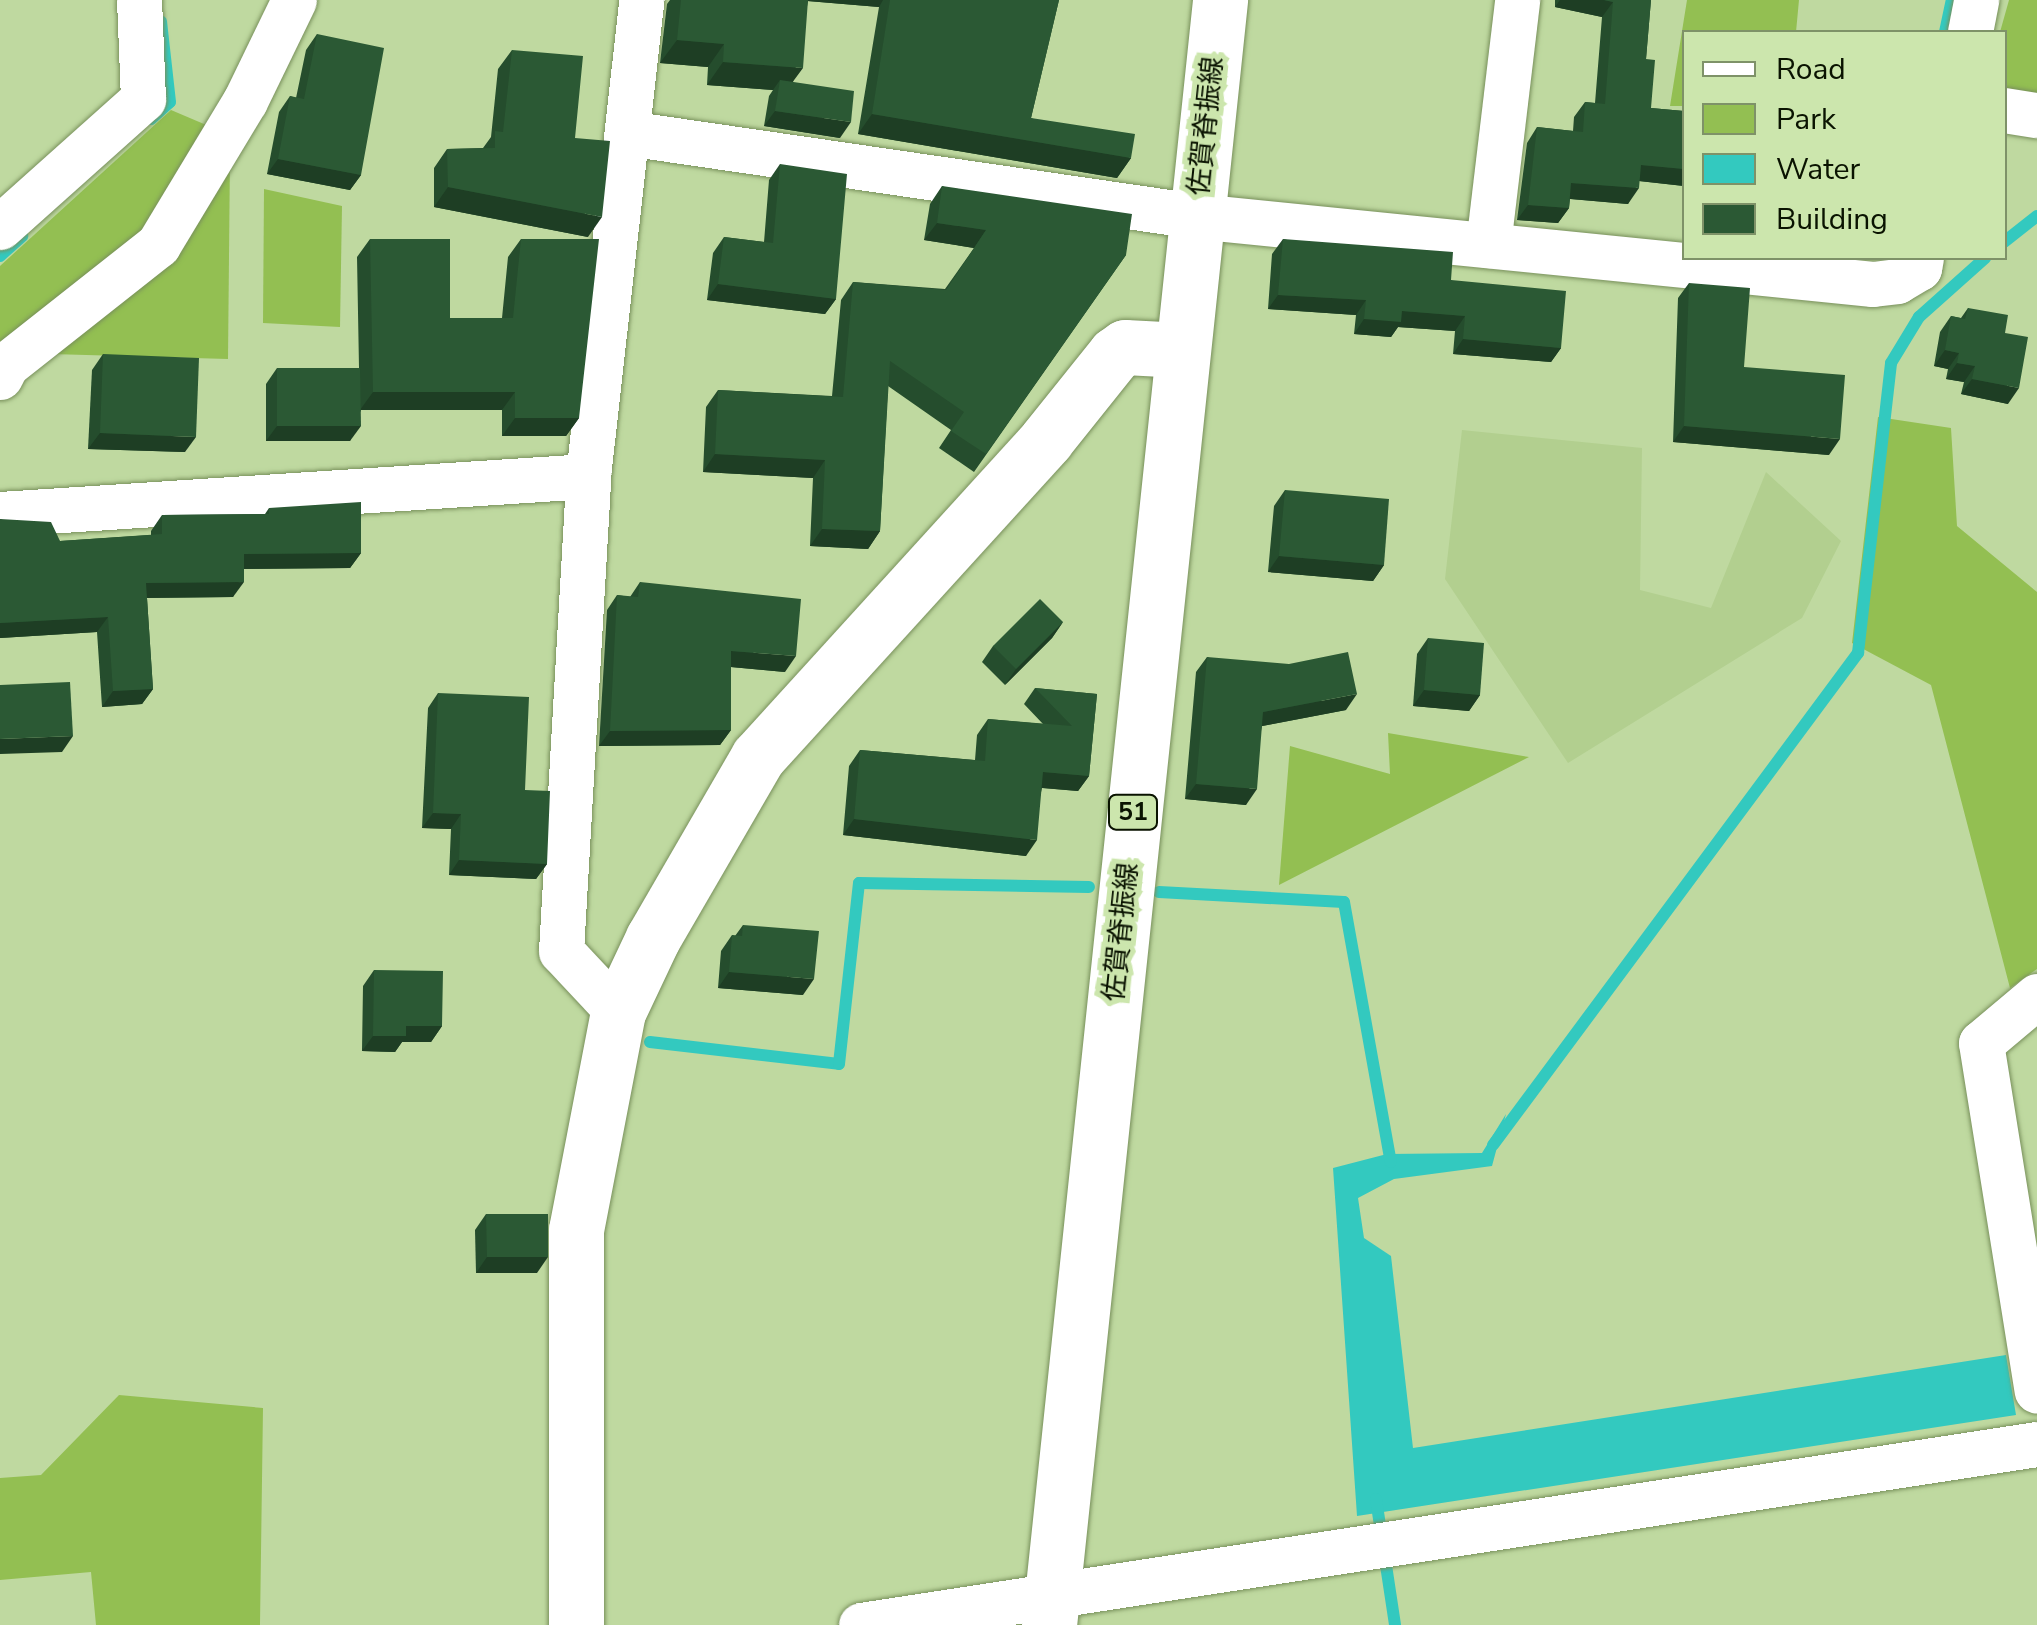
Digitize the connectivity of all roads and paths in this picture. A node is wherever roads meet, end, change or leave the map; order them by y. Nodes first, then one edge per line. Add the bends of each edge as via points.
1 (140, 0) edge
2 (294, 0) edge
3 (641, 0) edge
4 (1220, 0) edge
5 (1518, 0) edge
6 (1976, 0) edge
7 (1970, 30) edge
8 (2007, 111) edge
9 (2037, 116) edge
10 (628, 133) junction
11 (1196, 216) junction
12 (0, 227) edge
13 (1488, 245) junction
14 (1912, 269) edge
15 (1182, 350) junction
16 (0, 376) edge
17 (588, 476) junction
18 (0, 514) edge
19 (2037, 996) edge
20 (618, 1012) junction
21 (2035, 1378) edge
22 (2037, 1444) edge
23 (1050, 1611) edge
24 (576, 1625) edge
25 (861, 1625) edge

1 - 12 street via 143,99
2 - 16 street via 244,101 158,245 6,364
3 - 10 street
4 - 11 main road, 佐賀脊振線 / 51
5 - 13 street
6 - 7 street
8 - 9 street
10 - 11 street
10 - 17 street
11 - 13 street
11 - 15 main road, 佐賀脊振線 / 51
13 - 14 street via 1873,284
15 - 20 main road via 1124,347 1115,354 1046,440 758,757 652,938
15 - 23 main road, 佐賀脊振線 / 51
17 - 18 street
17 - 20 street via 561,951
19 - 21 street via 1981,1043
20 - 24 main road via 576,1230
22 - 23 street via 1380,1546
23 - 25 street

